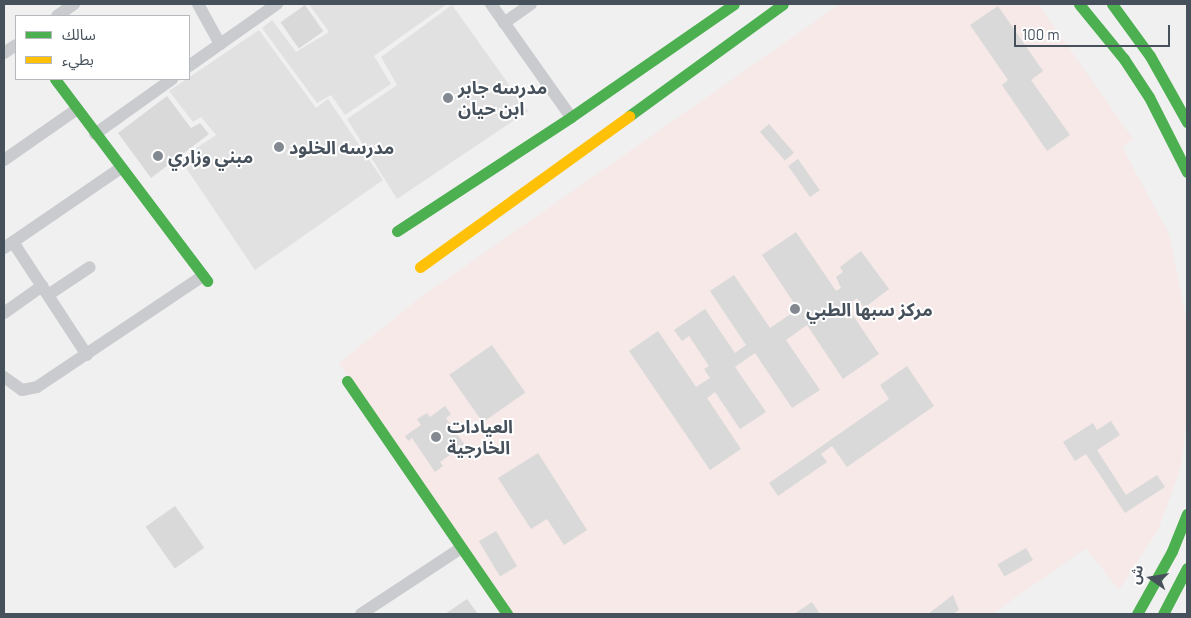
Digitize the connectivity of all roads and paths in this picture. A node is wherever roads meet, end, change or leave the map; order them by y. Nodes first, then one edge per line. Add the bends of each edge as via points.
1 (74, 4) edge
2 (198, 4) edge
3 (277, 4) edge
4 (491, 4) edge
5 (532, 4) edge
6 (734, 4) edge
7 (783, 4) edge
8 (1080, 4) edge
9 (1112, 4) edge
10 (58, 15) edge
11 (504, 23) junction
12 (722, 30) junction
13 (220, 44) junction
14 (15, 46) edge
15 (4, 53) edge
16 (190, 65) edge
17 (56, 80) edge
18 (171, 80) edge
19 (76, 109) junction
20 (571, 117) junction
21 (1187, 122) edge
22 (95, 134) junction
23 (4, 160) edge
24 (121, 168) junction
25 (1187, 172) edge
26 (397, 231) dead end
27 (8, 245) edge
28 (420, 267) dead end
29 (90, 268) dead end
30 (205, 279) joint
31 (45, 291) junction
32 (4, 313) edge
33 (87, 355) junction
34 (4, 377) edge
35 (346, 381) dead end
36 (1187, 514) edge
37 (461, 548) junction
38 (1187, 568) edge
39 (361, 614) edge
40 (506, 614) edge
41 (1137, 614) edge
42 (1163, 614) edge

1 - 10 street
2 - 13 street
3 - 13 street
4 - 11 street
5 - 11 street
6 - 12 main road
7 - 12 main road
8 - 25 main road via 1124,59 1149,97
9 - 21 main road via 1150,56
11 - 20 street
12 - 20 main road
12 - 28 main road
13 - 16 street
14 - 15 street
17 - 19 main road
18 - 22 street
19 - 22 main road
19 - 23 street
20 - 26 main road
22 - 24 main road
24 - 27 street
24 - 30 main road
27 - 31 street
29 - 31 street
30 - 33 street
31 - 32 street
31 - 33 street
33 - 34 street via 30,390 14,388
35 - 37 main road
36 - 41 main road via 1172,551
37 - 39 street
37 - 40 main road
38 - 42 main road

